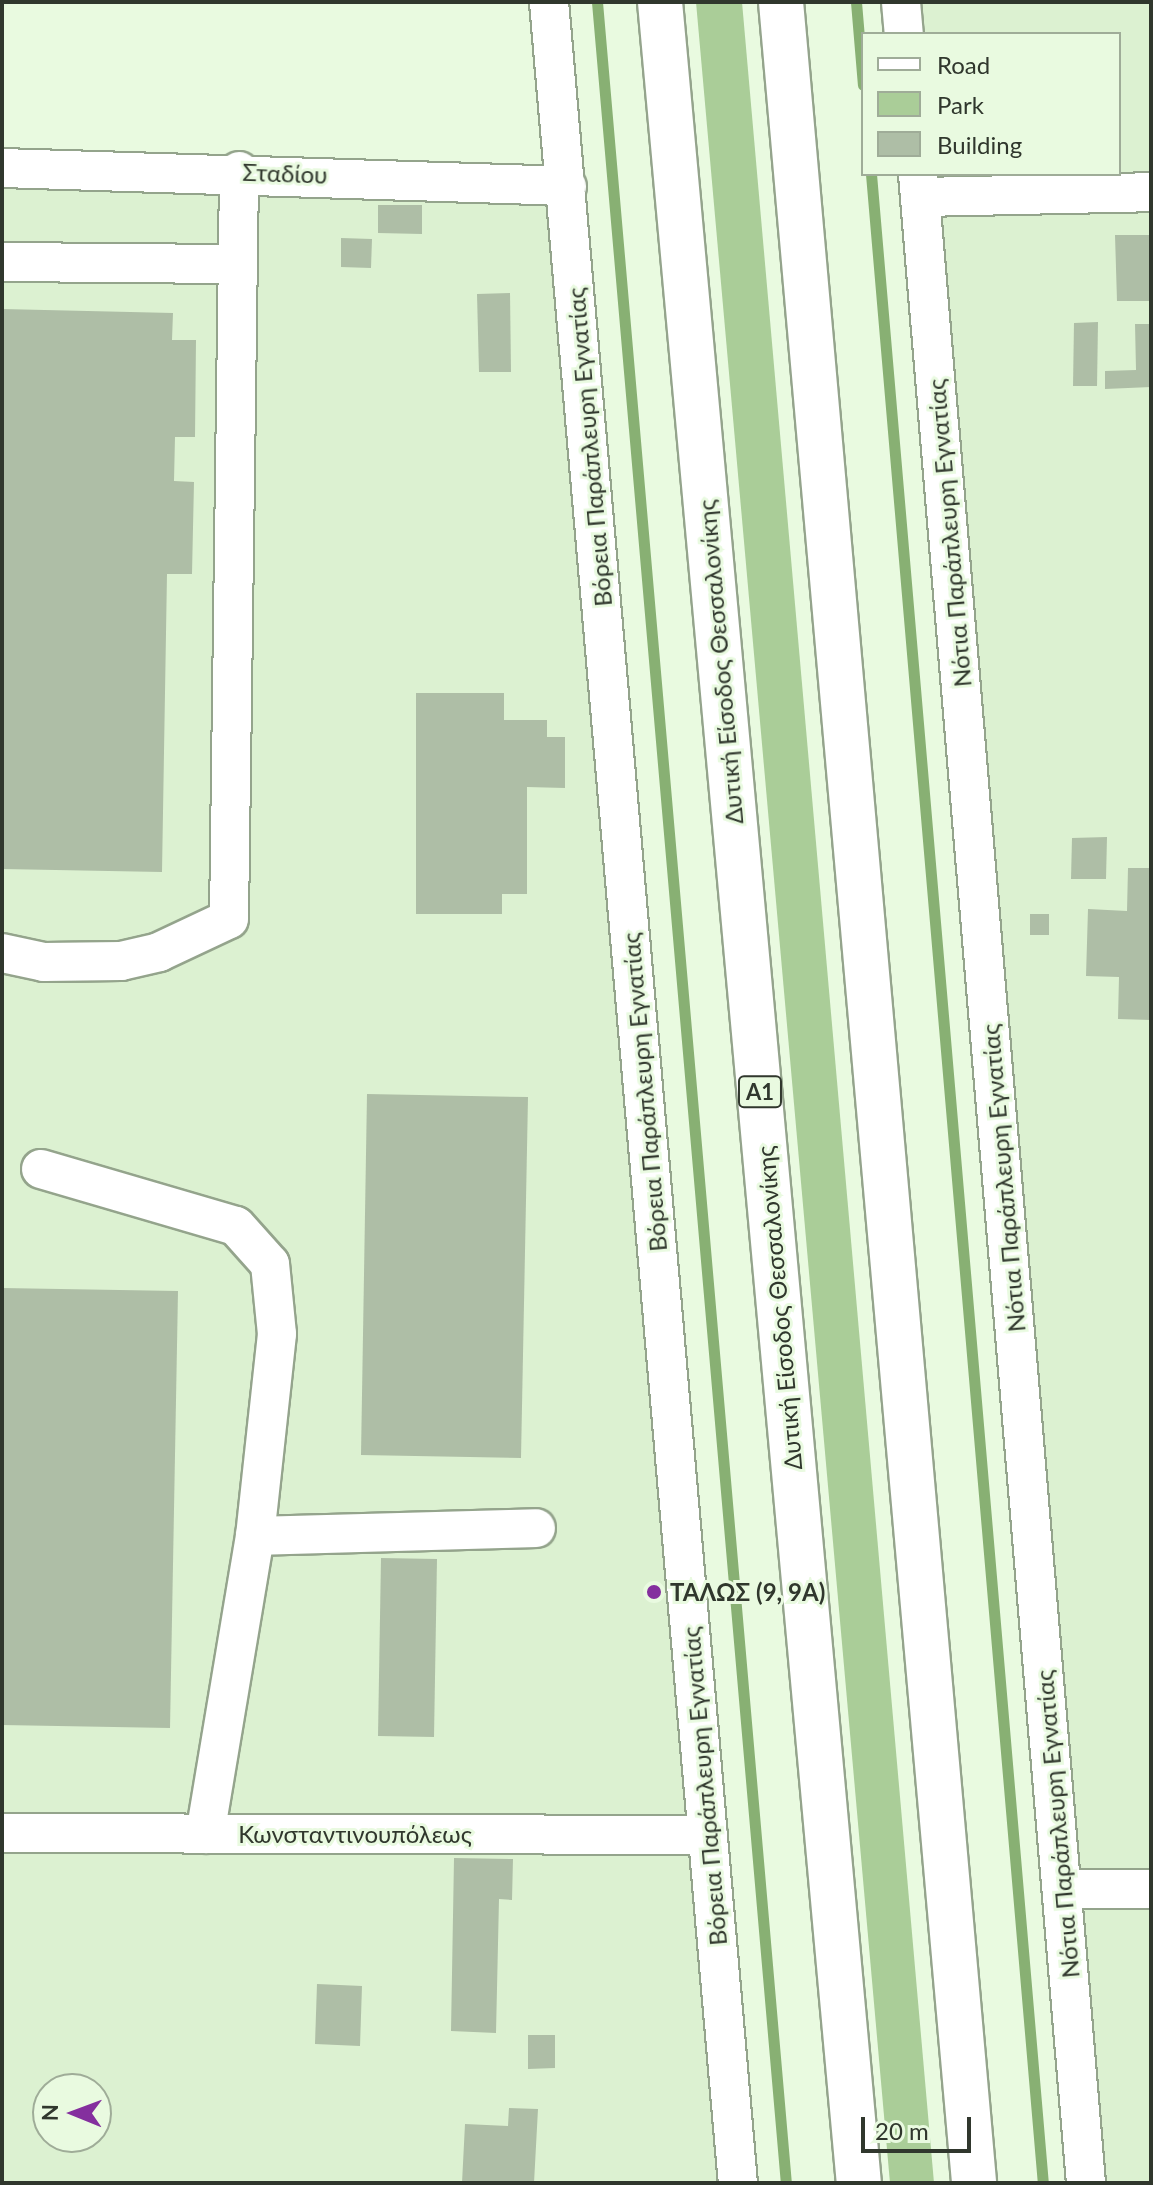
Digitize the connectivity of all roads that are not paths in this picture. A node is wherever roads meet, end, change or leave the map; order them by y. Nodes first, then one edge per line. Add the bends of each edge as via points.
1 (549, 2) edge
2 (660, 2) edge
3 (781, 2) edge
4 (901, 2) edge
5 (904, 32) edge
6 (2, 168) edge
7 (239, 171) junction
8 (919, 185) edge
9 (567, 186) junction
10 (1151, 192) edge
11 (2, 262) edge
12 (238, 264) junction
13 (2, 953) edge
14 (41, 1169) dead end
15 (536, 1528) dead end
16 (255, 1536) junction
17 (2, 1833) edge
18 (205, 1834) junction
19 (708, 1835) junction
20 (1063, 1889) junction
21 (1151, 1889) edge
22 (738, 2183) edge
23 (859, 2183) edge
24 (974, 2183) edge
25 (1086, 2183) edge

1 - 9 street, Βόρεια Παράπλευρη Εγνατίας
2 - 23 highway, Δυτική Είσοδος Θεσσαλονίκης / Α1
3 - 24 highway
4 - 5 street
6 - 7 street, Σταδίου
7 - 9 street, Σταδίου
7 - 12 street
8 - 10 street
8 - 20 street, Νότια Παράπλευρη Εγνατίας
9 - 19 street, Βόρεια Παράπλευρη Εγνατίας
11 - 12 street
12 - 13 street via 229,919 159,952 121,961 82,964
14 - 16 street via 236,1226 270,1264 277,1334
15 - 16 street
16 - 18 street
17 - 18 street, Κωνσταντινουπόλεως
18 - 19 street, Κωνσταντινουπόλεως
19 - 22 street, Βόρεια Παράπλευρη Εγνατίας
20 - 21 street
20 - 25 street, Νότια Παράπλευρη Εγνατίας

